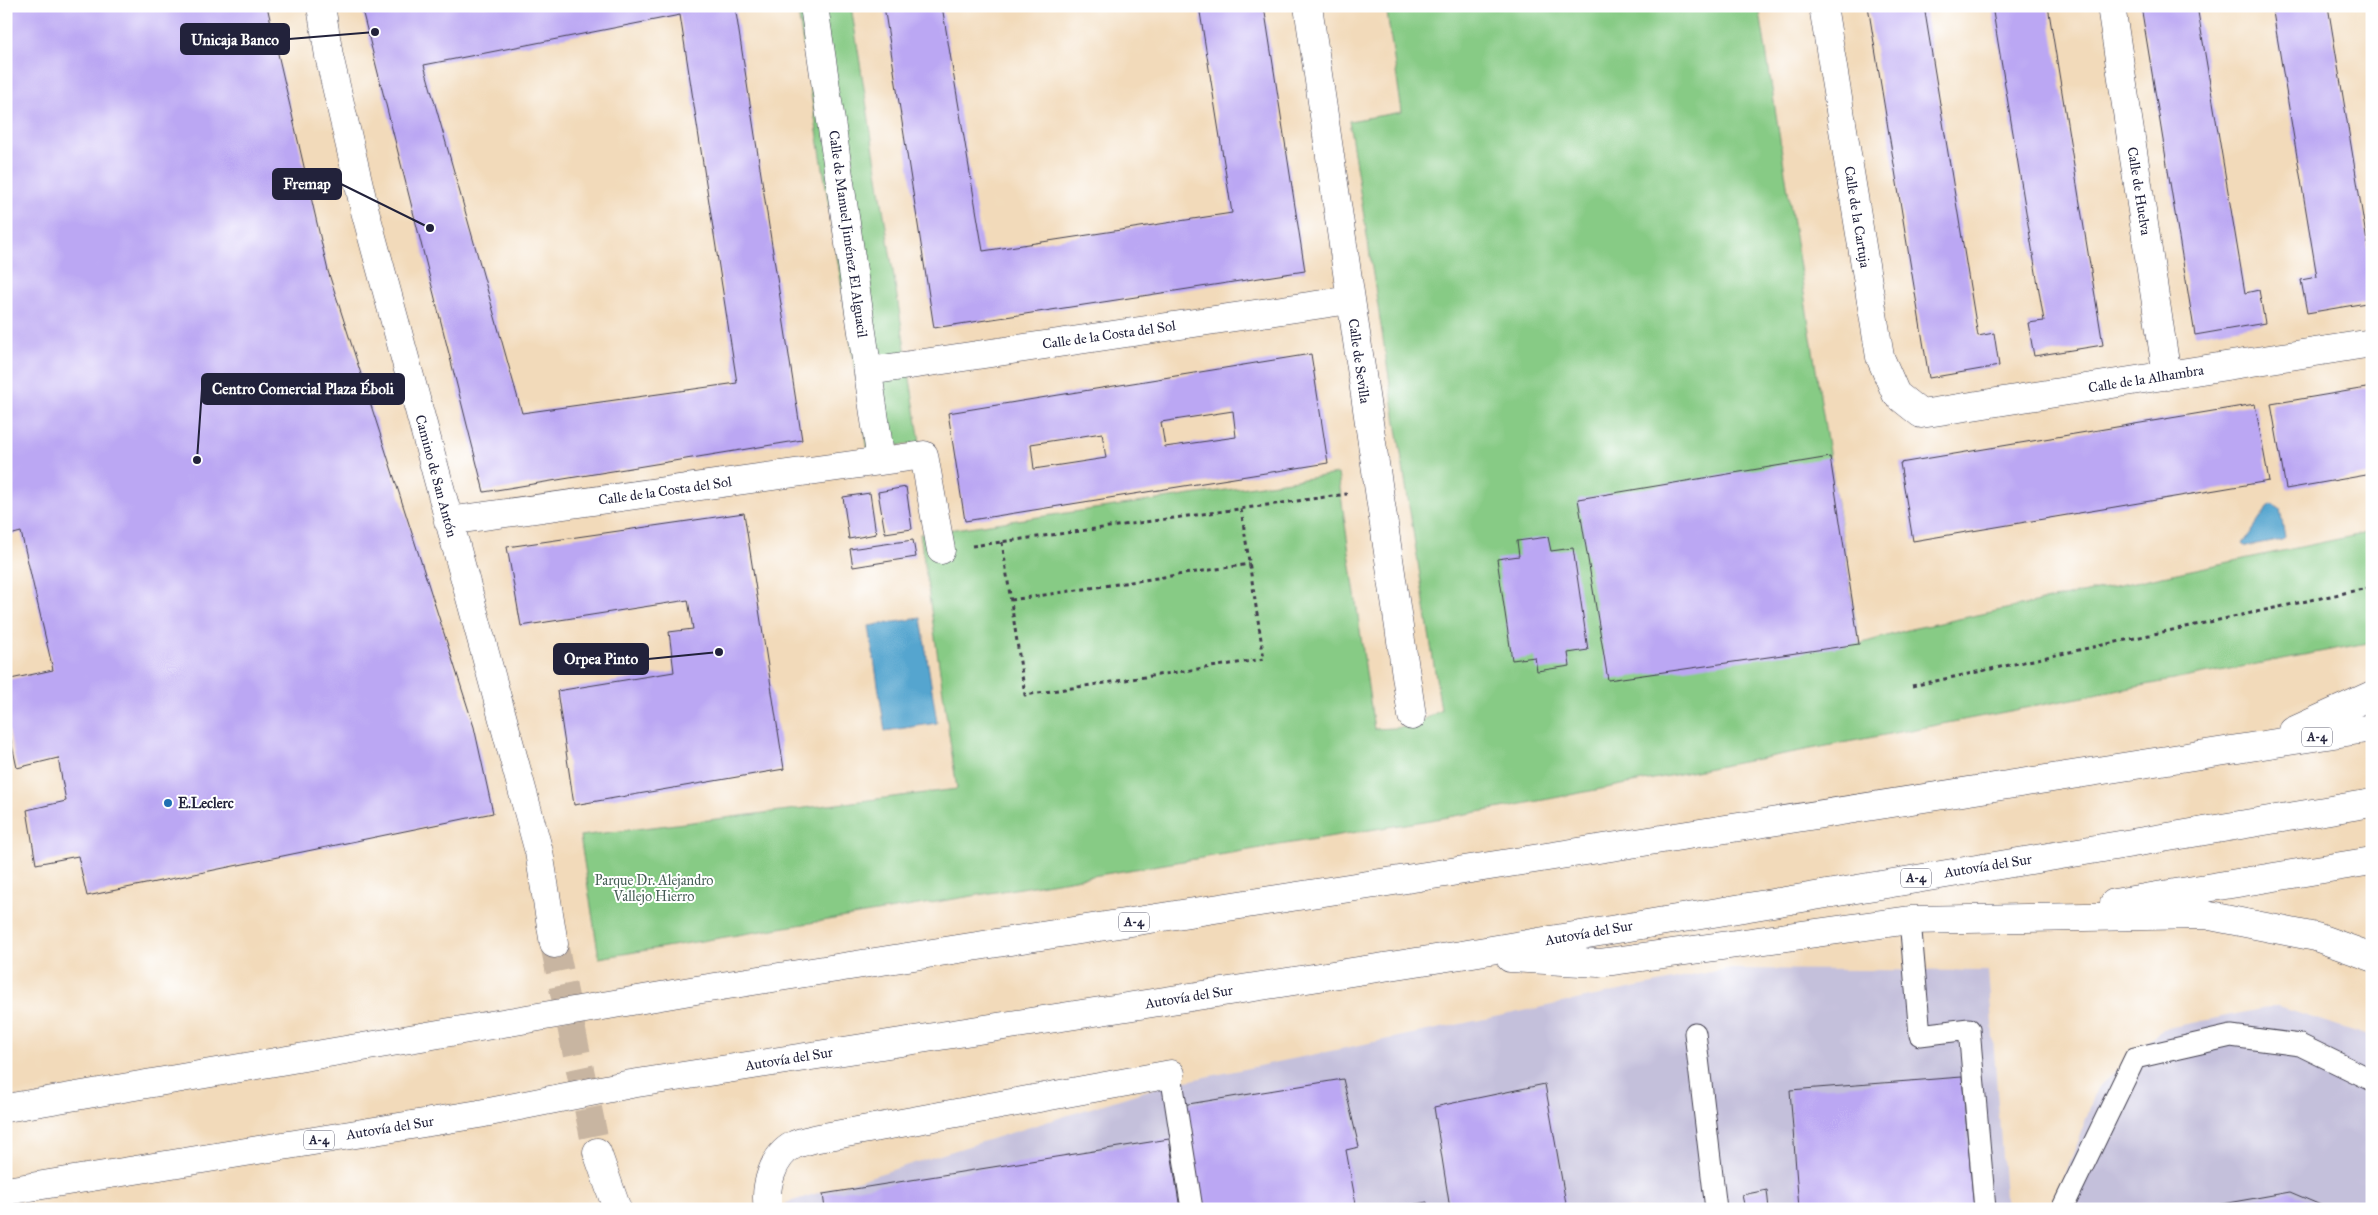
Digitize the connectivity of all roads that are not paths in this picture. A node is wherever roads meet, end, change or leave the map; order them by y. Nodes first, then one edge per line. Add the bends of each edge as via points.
1 (321, 6) edge
2 (814, 6) edge
3 (1308, 6) edge
4 (1823, 6) edge
5 (2111, 6) edge
6 (1350, 300) junction
7 (2372, 343) edge
8 (869, 371) junction
9 (2167, 376) junction
10 (1921, 414) joint
11 (881, 461) junction
12 (448, 521) junction
13 (941, 550) road end
14 (2372, 695) edge
15 (1412, 716) dead end
16 (2372, 728) edge
17 (2262, 746) junction
18 (2372, 803) edge
19 (2372, 861) edge
20 (1910, 920) junction
21 (2017, 920) junction
22 (554, 944) tunnel mouth
23 (1461, 955) junction
24 (2372, 957) edge
25 (1695, 1033) dead end
26 (1171, 1074) joint
27 (2372, 1080) edge
28 (6, 1108) edge
29 (597, 1152) tunnel mouth
30 (6, 1191) edge
31 (617, 1209) edge
32 (768, 1209) edge
33 (1192, 1209) edge
34 (1716, 1209) edge
35 (1985, 1209) edge
36 (2062, 1209) edge

1 - 12 main road, Camino de San Antón via 329,56 365,212
2 - 8 main road, Calle de Manuel Jiménez El Alguacil
3 - 6 main road, Calle de Sevilla
4 - 10 main road, Calle de la Cartuja via 1880,357 1896,394
5 - 9 main road, Calle de Huelva
6 - 8 main road, Calle de la Costa del Sol
6 - 15 main road, Calle de Sevilla
7 - 9 main road, Calle de la Alhambra
8 - 11 main road, Calle de Manuel Jiménez El Alguacil
9 - 10 main road, Calle de la Alhambra
11 - 12 main road, Calle de la Costa del Sol
11 - 13 main road, Calle de la Costa del Sol via 924,455
12 - 22 main road, Camino de San Antón via 539,852
14 - 17 main road
16 - 17 main road, A-4
17 - 28 main road, A-4 via 706,989
18 - 23 main road, Autovía del Sur / A-4
19 - 21 main road
20 - 21 main road
20 - 23 main road via 1599,963
20 - 35 lane via 1920,1035 1969,1029
21 - 24 main road via 2205,916 2316,937
23 - 30 main road, Autovía del Sur / A-4 via 631,1084 478,1114
25 - 34 lane
26 - 32 main road via 792,1145 778,1160 769,1179
26 - 33 lane
27 - 36 lane via 2300,1045 2231,1036 2135,1058
29 - 31 main road

